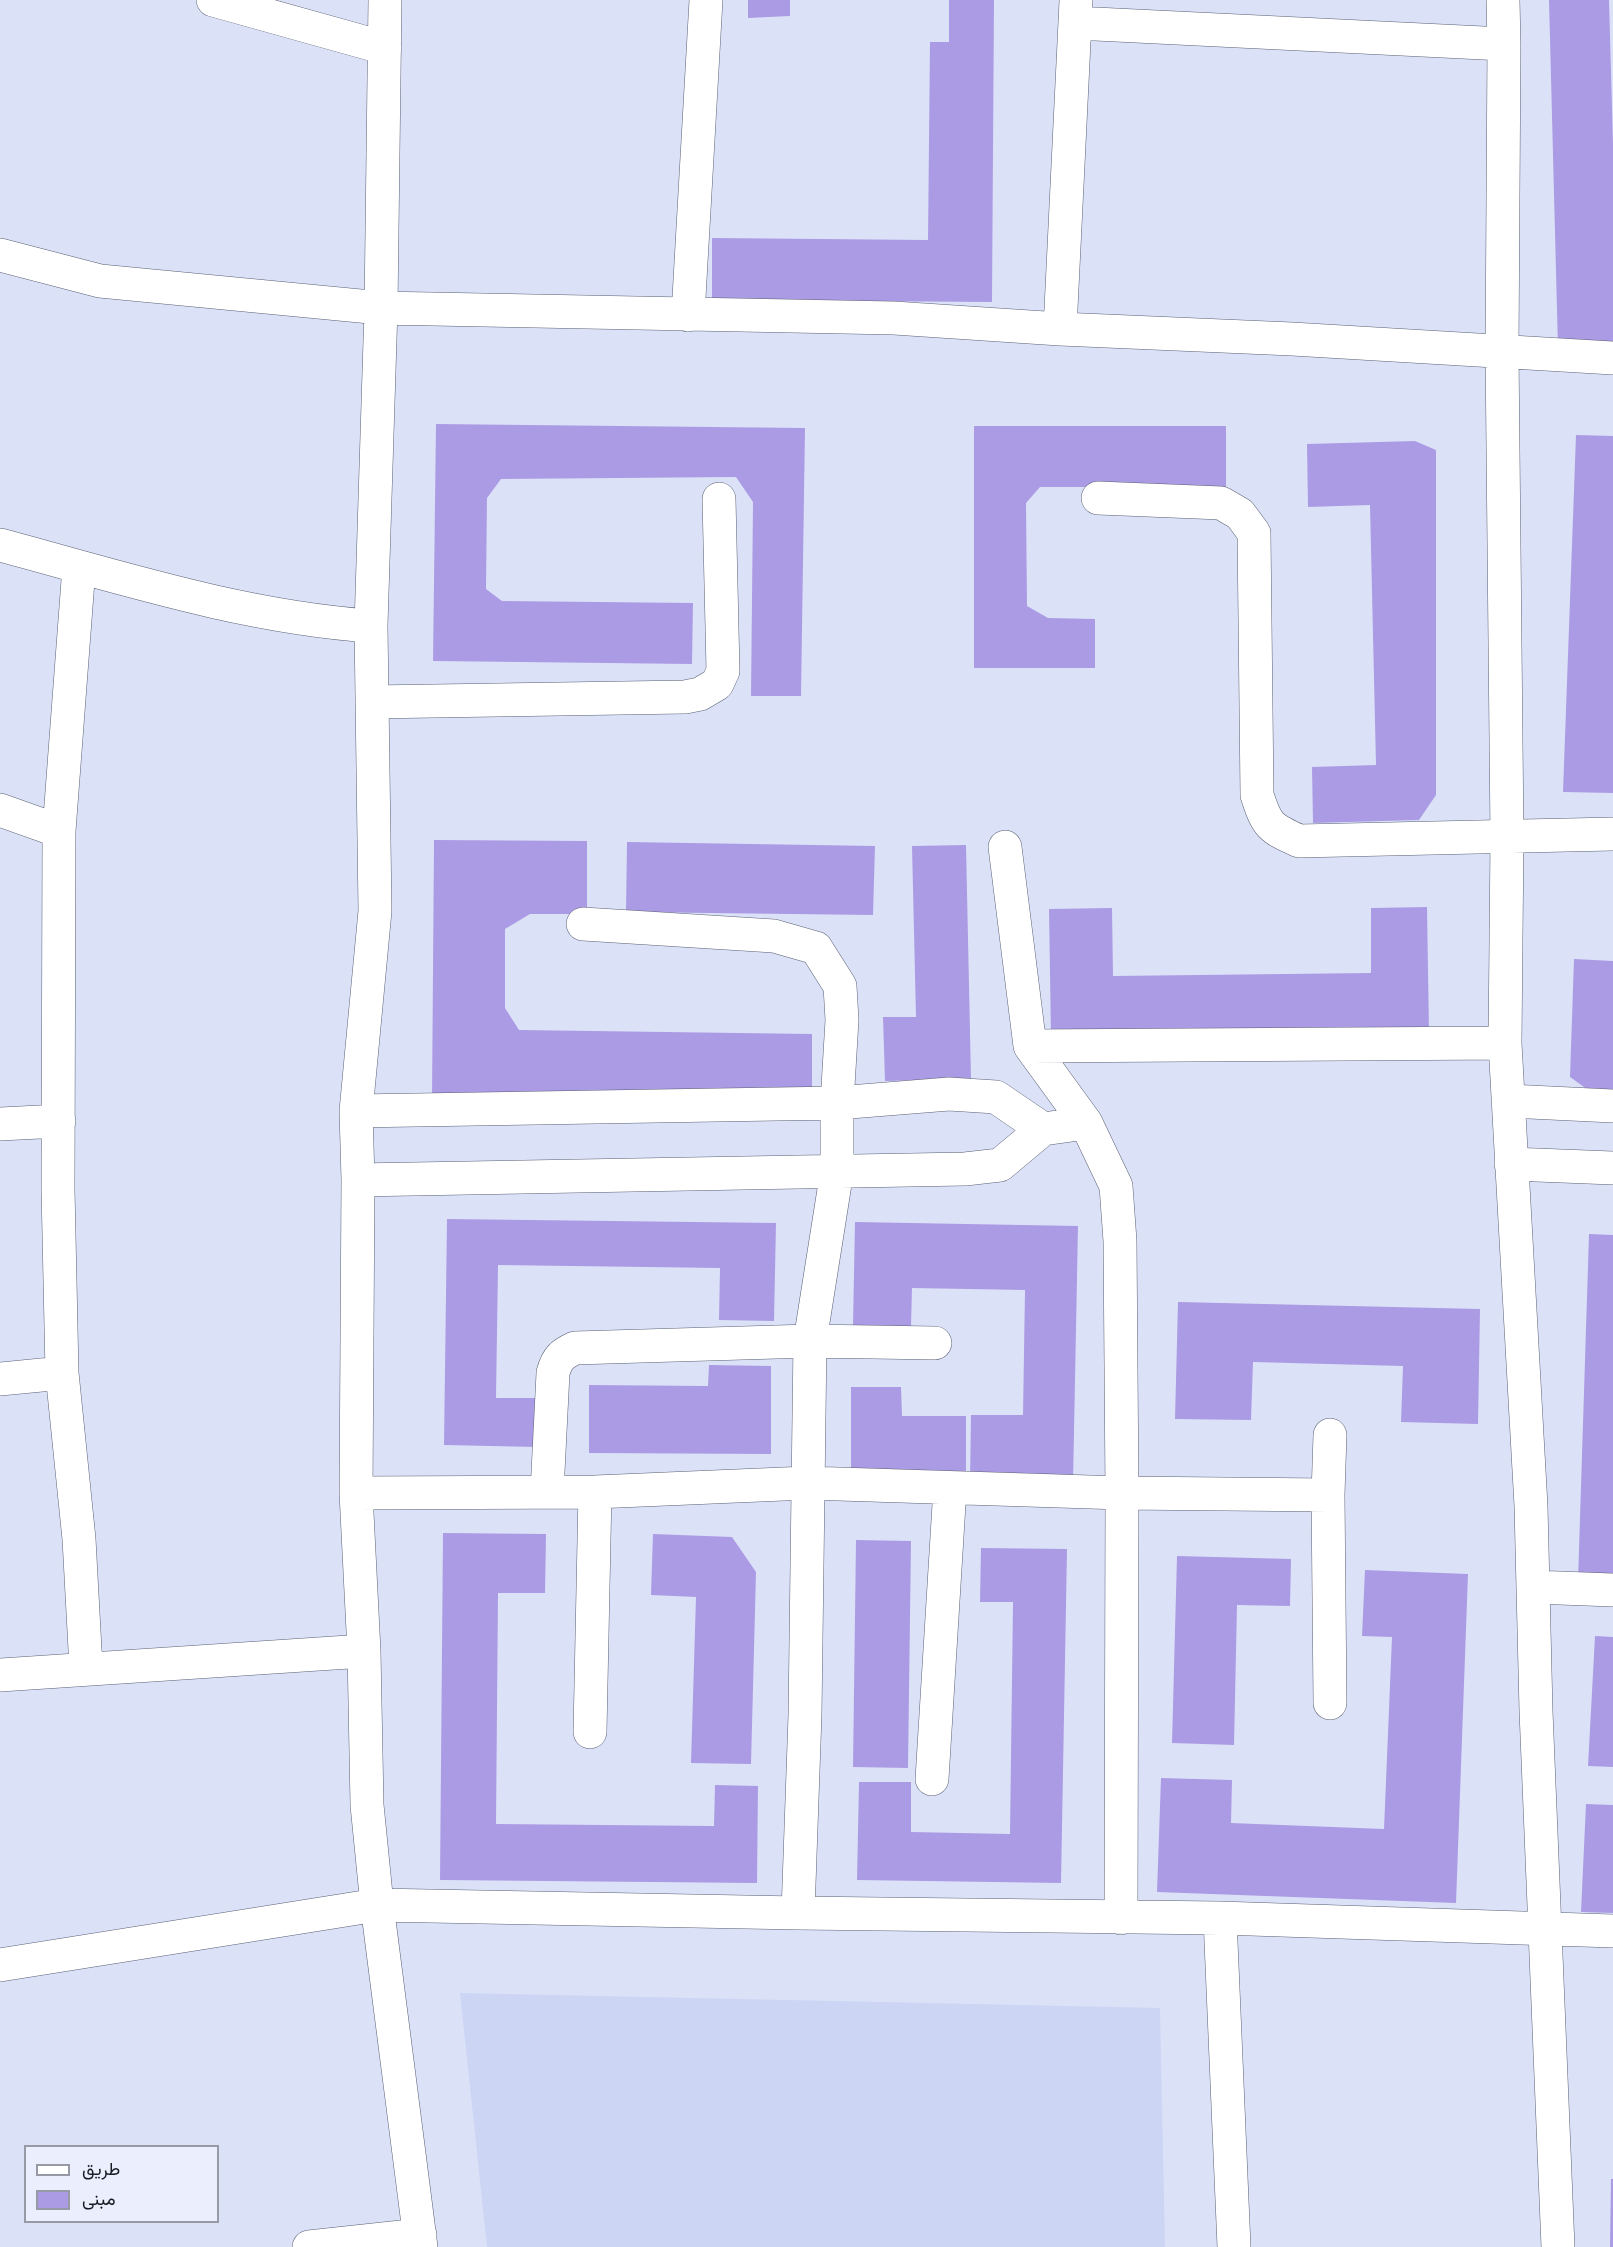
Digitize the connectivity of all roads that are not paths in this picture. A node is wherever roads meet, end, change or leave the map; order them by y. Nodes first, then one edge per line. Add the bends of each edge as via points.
1 (213, 0) edge
2 (385, 0) edge
3 (706, 0) edge
4 (1503, 0) edge
5 (1075, 11) edge
6 (1504, 44) junction
7 (385, 48) junction
8 (0, 255) edge
9 (381, 308) junction
10 (688, 315) junction
11 (1060, 329) junction
12 (1502, 351) junction
13 (1613, 358) edge
14 (1098, 498) dead end
15 (719, 499) dead end
16 (0, 545) edge
17 (79, 567) junction
18 (371, 626) junction
19 (372, 702) junction
20 (0, 810) edge
21 (59, 831) junction
22 (1613, 834) edge
23 (1507, 837) junction
24 (1005, 847) dead end
25 (583, 924) dead end
26 (1505, 1043) junction
27 (1030, 1046) junction
28 (1509, 1101) junction
29 (837, 1103) junction
30 (1613, 1106) edge
31 (356, 1111) junction
32 (59, 1120) junction
33 (1086, 1123) junction
34 (0, 1124) edge
35 (1043, 1129) junction
36 (1511, 1164) junction
37 (1613, 1168) edge
38 (837, 1172) junction
39 (358, 1180) junction
40 (810, 1341) junction
41 (935, 1343) dead end
42 (62, 1373) junction
43 (0, 1379) edge
44 (1330, 1435) dead end
45 (807, 1483) junction
46 (950, 1488) junction
47 (547, 1492) junction
48 (595, 1492) junction
49 (356, 1493) junction
50 (1122, 1493) junction
51 (1328, 1495) junction
52 (1533, 1587) junction
53 (1613, 1590) edge
54 (364, 1651) junction
55 (86, 1668) junction
56 (0, 1675) edge
57 (1330, 1703) dead end
58 (590, 1732) dead end
59 (932, 1779) dead end
60 (377, 1905) junction
61 (798, 1913) junction
62 (1121, 1918) junction
63 (1220, 1918) junction
64 (1545, 1929) junction
65 (1613, 1931) edge
66 (0, 1965) edge
67 (421, 2241) edge
68 (309, 2247) edge
69 (1234, 2247) edge
70 (1558, 2247) edge

1 - 7 street
2 - 7 street
3 - 10 street
4 - 6 street
5 - 6 street
5 - 11 street
6 - 12 street
7 - 9 street
8 - 9 street via 100,281
9 - 10 street
9 - 18 street
10 - 11 street via 894,318
11 - 12 street
12 - 13 street
12 - 23 street
14 - 23 street via 1221,503 1240,514 1254,532 1257,795 1264,819 1277,831 1299,841
15 - 19 street via 723,671 717,684 700,694
16 - 17 street
17 - 18 street via 219,604 285,617
17 - 21 street
18 - 19 street
19 - 31 street via 375,911
20 - 21 street
21 - 32 street
22 - 23 street
23 - 26 street
24 - 27 street
25 - 29 street via 774,936 816,948 840,986
26 - 27 street
26 - 28 street
27 - 33 street
28 - 30 street
28 - 36 street
29 - 31 street
29 - 35 street via 949,1094 996,1097
29 - 38 street
31 - 39 street
32 - 34 street
32 - 42 street
33 - 35 street
33 - 50 street via 1116,1186
35 - 38 street via 1000,1165
36 - 37 street
36 - 52 street
38 - 39 street
38 - 40 street
39 - 49 street
40 - 41 street
40 - 45 street
40 - 47 street via 575,1348 562,1354 554,1373
42 - 43 street
42 - 55 street via 79,1539
44 - 51 street
45 - 46 street
45 - 48 street
45 - 61 street
46 - 50 street
46 - 59 street
47 - 48 street
47 - 49 street
48 - 58 street
49 - 54 street
50 - 51 street
50 - 62 street
51 - 57 street
52 - 53 street
52 - 64 street
54 - 55 street
54 - 60 street via 367,1805
55 - 56 street
60 - 61 street
60 - 66 street
60 - 67 street
61 - 62 street
62 - 63 street
63 - 64 street
63 - 69 street
64 - 65 street
64 - 70 street
67 - 68 street

